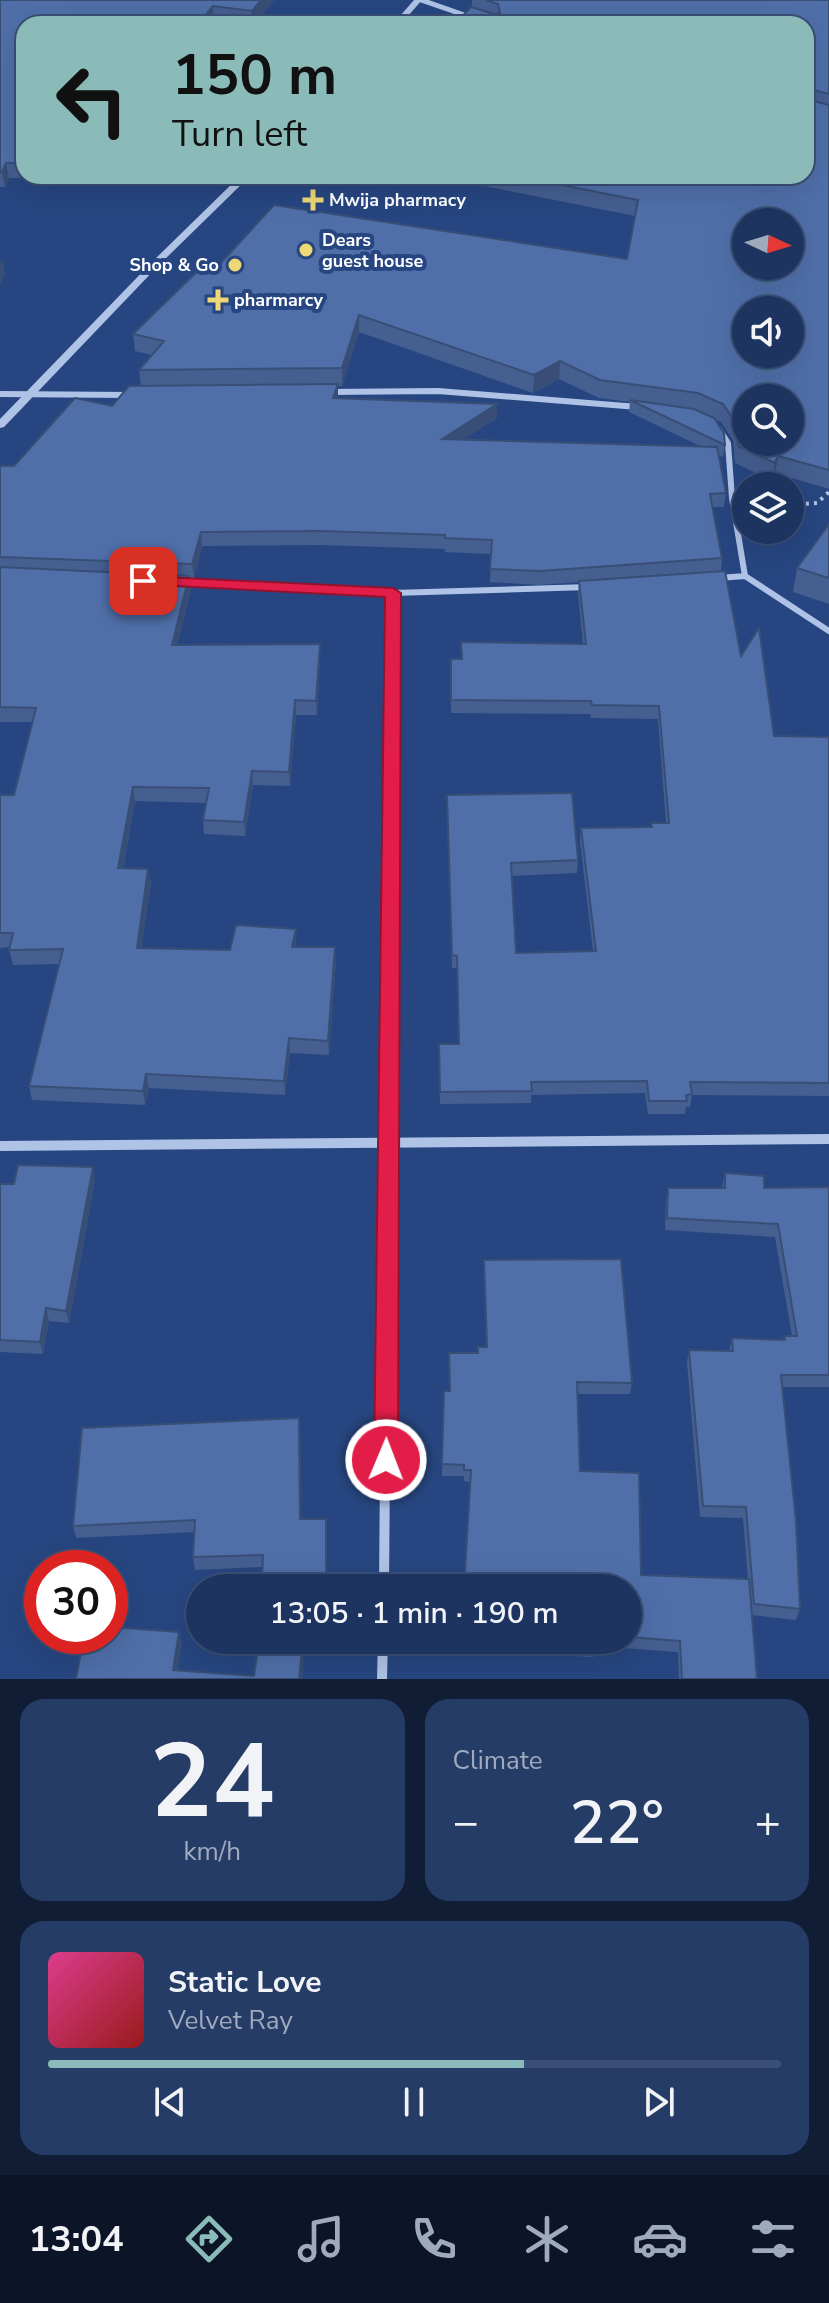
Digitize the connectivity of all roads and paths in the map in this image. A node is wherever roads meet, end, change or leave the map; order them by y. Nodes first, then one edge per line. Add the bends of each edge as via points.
1 (420, 0) edge
2 (405, 16) edge
3 (469, 16) edge
4 (237, 184) edge
5 (311, 392) edge
6 (0, 394) edge
7 (137, 395) edge
8 (26, 397) junction
9 (654, 409) edge
10 (0, 425) edge
11 (716, 425) edge
12 (829, 492) edge
13 (804, 504) edge
14 (745, 576) junction
15 (715, 578) edge
16 (174, 582) edge
17 (594, 587) edge
18 (393, 593) junction
19 (829, 631) edge
20 (829, 1139) edge
21 (390, 1141) junction
22 (0, 1146) edge
23 (384, 1574) edge
24 (383, 1654) edge
25 (382, 1679) edge

1 - 2 street
1 - 3 street
4 - 8 street
5 - 9 street via 438,391
6 - 8 street
7 - 8 street
8 - 10 street
11 - 14 street via 728,443
12 - 13 path via 817,503
14 - 15 street
14 - 19 street
16 - 18 street
17 - 18 street
18 - 21 street
20 - 21 street
21 - 22 street
21 - 23 street
24 - 25 street

